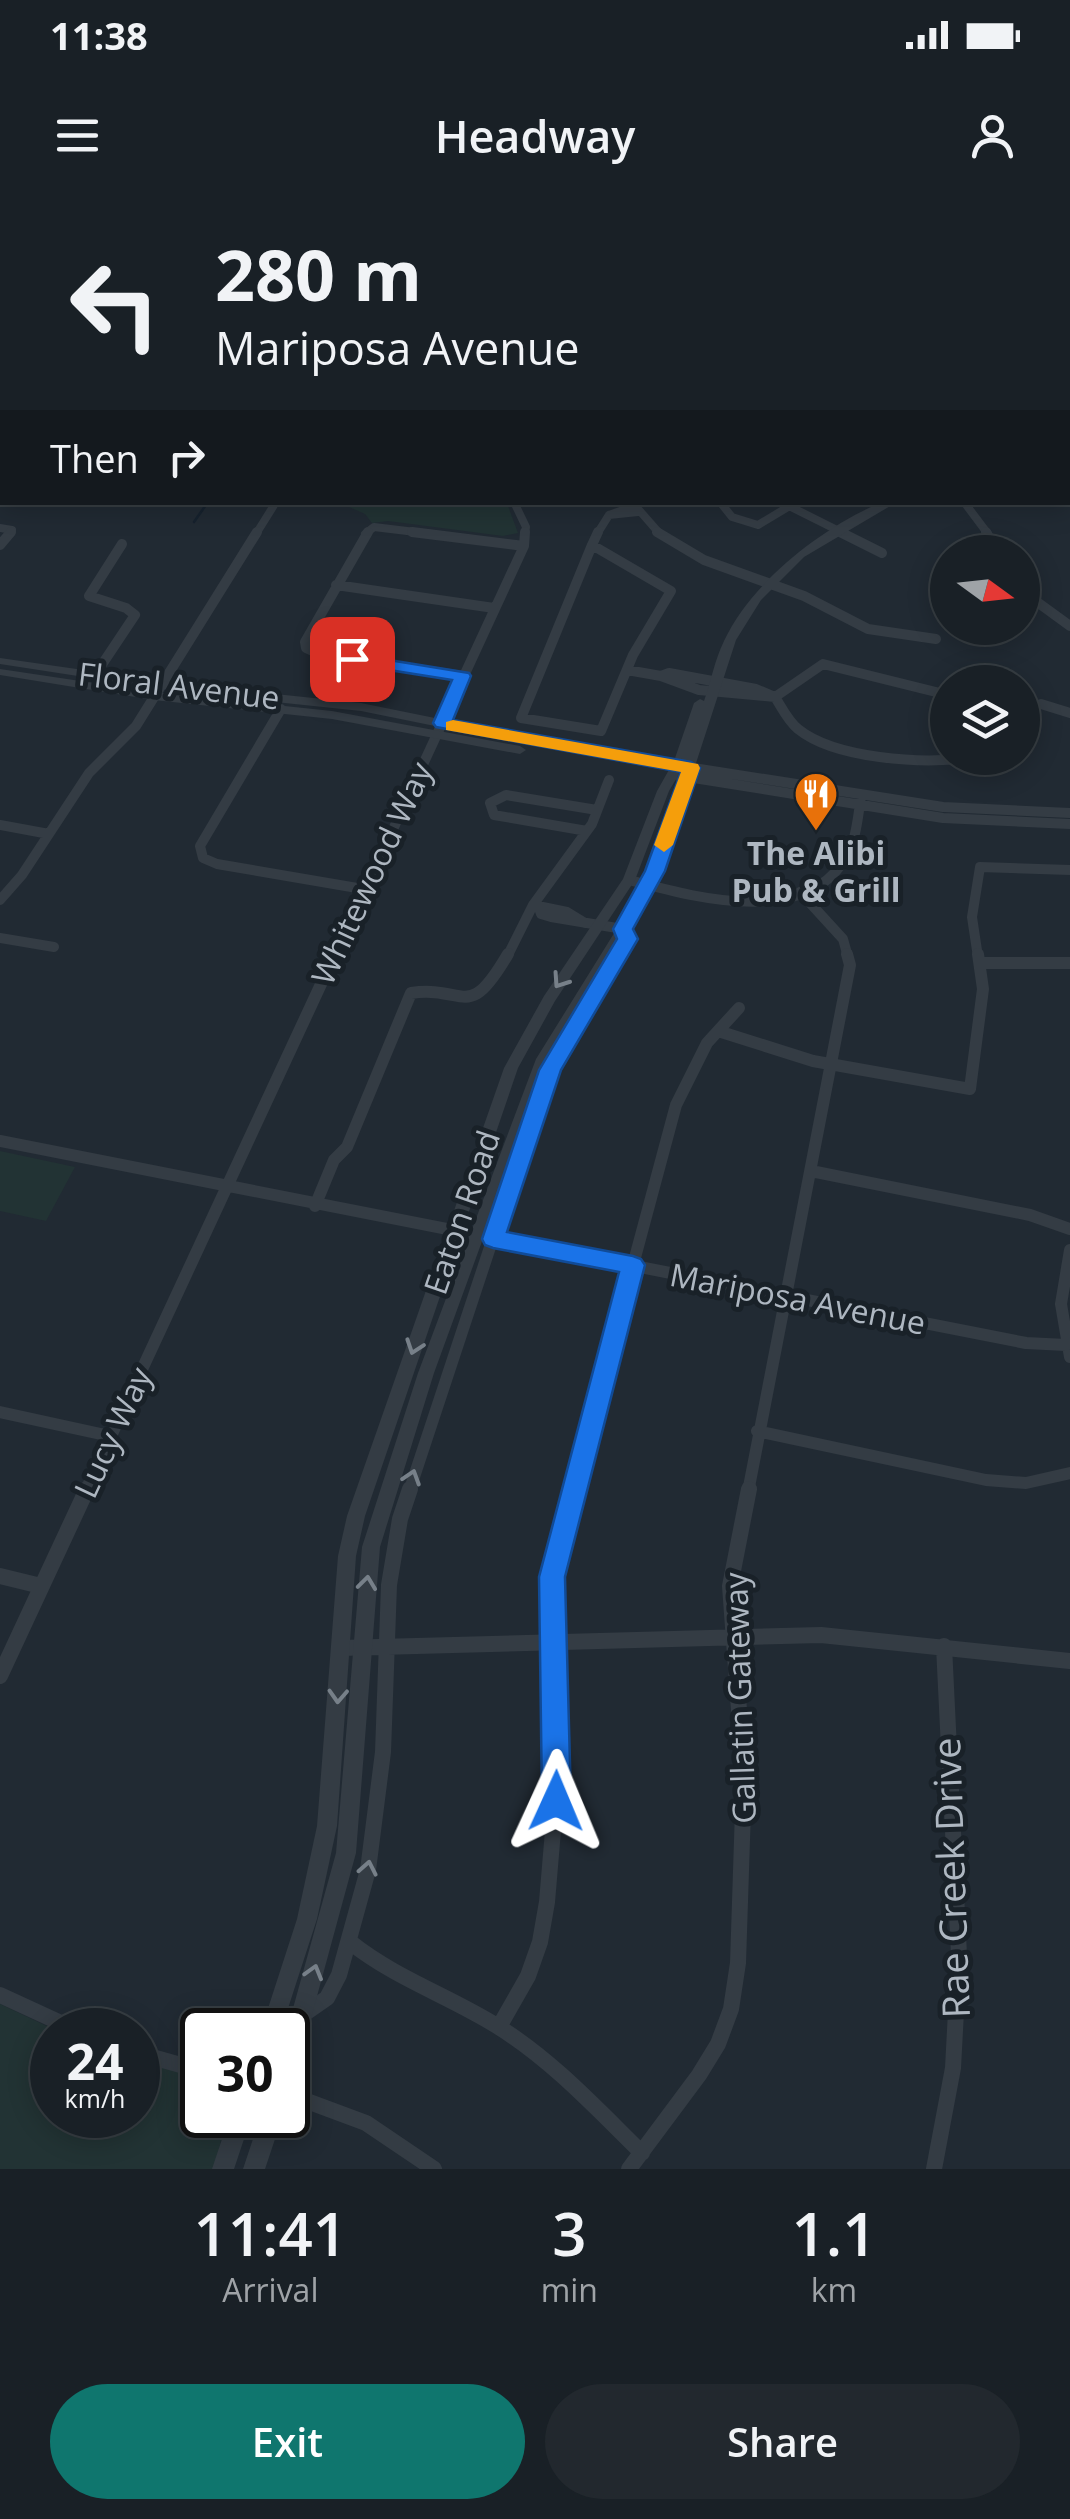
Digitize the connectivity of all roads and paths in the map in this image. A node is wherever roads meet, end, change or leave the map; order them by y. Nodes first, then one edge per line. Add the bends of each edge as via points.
1 (274, 505) edge
2 (515, 505) edge
3 (722, 505) edge
4 (787, 505) edge
5 (790, 505) edge
6 (873, 505) edge
7 (885, 505) edge
8 (966, 505) edge
9 (634, 507) edge
10 (0, 528) edge
11 (833, 529) junction
12 (988, 535) edge
13 (122, 544) dead end
14 (592, 544) junction
15 (0, 545) edge
16 (524, 546) junction
17 (882, 552) dead end
18 (768, 582) junction
19 (336, 585) junction
20 (1040, 604) edge
21 (494, 608) junction
22 (1070, 626) edge
23 (930, 638) edge
24 (0, 661) edge
25 (626, 670) junction
26 (0, 672) edge
27 (95, 676) junction
28 (462, 676) junction
29 (711, 685) junction
30 (157, 691) junction
31 (930, 691) edge
32 (775, 697) junction
33 (1041, 704) dead end
34 (281, 709) junction
35 (1070, 712) edge
36 (439, 729) junction
37 (930, 762) edge
38 (683, 771) junction
39 (609, 780) dead end
40 (860, 800) junction
41 (597, 810) junction
42 (1070, 813) edge
43 (1070, 824) edge
44 (0, 825) edge
45 (587, 831) junction
46 (49, 834) junction
47 (1070, 870) edge
48 (629, 880) junction
49 (648, 885) junction
50 (363, 890) junction
51 (800, 892) junction
52 (0, 900) edge
53 (536, 906) junction
54 (592, 924) junction
55 (623, 929) junction
56 (0, 938) edge
57 (54, 947) dead end
58 (982, 963) junction
59 (1070, 963) edge
60 (738, 1008) dead end
61 (718, 1031) junction
62 (833, 1064) junction
63 (0, 1141) edge
64 (811, 1171) junction
65 (224, 1188) junction
66 (315, 1206) junction
67 (1070, 1229) edge
68 (453, 1233) junction
69 (485, 1238) junction
70 (1070, 1250) edge
71 (633, 1265) junction
72 (786, 1296) junction
73 (1068, 1351) edge
74 (0, 1412) edge
75 (757, 1430) junction
76 (110, 1436) junction
77 (1070, 1473) edge
78 (0, 1576) edge
79 (41, 1586) junction
80 (734, 1636) junction
81 (553, 1640) junction
82 (387, 1645) junction
83 (363, 1646) junction
84 (944, 1646) junction
85 (341, 1648) junction
86 (1070, 1661) edge
87 (0, 1676) edge
88 (350, 1942) junction
89 (0, 1995) edge
90 (278, 2008) edge
91 (304, 2008) edge
92 (30, 2009) edge
93 (310, 2009) edge
94 (499, 2028) junction
95 (310, 2101) edge
96 (233, 2138) edge
97 (264, 2138) edge
98 (642, 2153) junction
99 (223, 2169) edge
100 (254, 2169) edge
101 (434, 2169) edge
102 (628, 2169) edge
103 (934, 2169) edge

1 - 30 street
2 - 16 street via 526,527
3 - 4 street via 732,517 758,525
5 - 11 street
6 - 11 street
7 - 11 street
8 - 12 street
9 - 14 street via 609,515
9 - 18 street via 680,548
10 - 15 street via 12,530
11 - 17 street
11 - 18 street, Eaton Road
13 - 27 street via 89,596 136,615
14 - 25 street via 671,591
14 - 25 street via 521,718 601,731
16 - 19 street via 374,528
16 - 21 street, Whitewood Way
18 - 23 street via 868,629
18 - 29 street, Eaton Road via 727,631
19 - 21 street
19 - 28 street via 306,648
20 - 22 street
21 - 28 street, Whitewood Way
24 - 27 street, Floral Avenue
25 - 29 street
26 - 30 street, Floral Avenue
27 - 30 street, Floral Avenue
28 - 36 street, Whitewood Way
29 - 32 street
29 - 38 street, Eaton Road
30 - 34 street, Floral Avenue
30 - 36 street, Floral Avenue via 326,702
30 - 46 street
31 - 32 street via 823,664
32 - 37 street via 798,729 823,742
33 - 35 street
34 - 36 street, Floral Avenue
34 - 50 street via 200,846 202,858
36 - 38 street, Floral Avenue
36 - 50 street, Whitewood Way
38 - 40 street, Floral Avenue
38 - 48 street, Eaton Road via 663,791
38 - 49 street, Eaton Road
39 - 41 street
40 - 42 street, Floral Avenue
40 - 43 street, Floral Avenue via 973,822
40 - 51 street via 845,860
41 - 45 street
41 - 45 street via 506,795 490,804 494,815
44 - 46 street
45 - 53 street
46 - 52 street
47 - 58 street via 980,867 972,917
48 - 49 street
48 - 54 street, Eaton Road
49 - 51 street via 744,902
49 - 55 street, Eaton Road
50 - 65 street, Whitewood Way
51 - 62 street, Gallatin Gateway via 849,952
53 - 54 street via 541,914 575,925
53 - 66 street via 478,995 411,993 348,1148 334,1160
54 - 55 street
54 -> 68 street, Eaton Road via 511,1068
55 - 69 street, Eaton Road via 543,1060
56 - 57 street
58 - 59 street
58 - 62 street via 970,1089
60 - 61 street
61 - 62 street
61 - 71 street via 676,1105
62 - 64 street, Gallatin Gateway
63 - 65 street, Mariposa Avenue
64 - 67 street
64 - 72 street, Gallatin Gateway
65 - 66 street, Mariposa Avenue
65 - 76 street, Lucy Way
66 - 68 street, Mariposa Avenue
68 - 69 street, Mariposa Avenue
68 -> 85 street, Eaton Road via 356,1516
69 - 71 street, Mariposa Avenue
82 -> 69 street, Eaton Road via 400,1519
83 -> 69 street, Eaton Road via 371,1546 382,1504
70 - 73 street via 1061,1286
71 - 72 street, Mariposa Avenue
71 - 81 street via 557,1547
72 - 73 street, Mariposa Avenue
72 - 75 street, Gallatin Gateway
74 - 76 street
75 - 77 street via 986,1480 1026,1483
75 - 80 street, Gallatin Gateway via 730,1586
76 - 79 street, Lucy Way
78 - 79 street
79 - 87 street, Lucy Way
80 - 81 street
80 - 84 street
80 - 98 street, Gallatin Gateway via 744,1779 731,2009 699,2075
81 - 82 street
81 - 94 street via 558,1771 548,1902 528,1976
82 - 83 street
88 -> 82 street, Eaton Road via 380,1788
83 - 85 street
91 -> 83 street, Eaton Road via 346,1853
84 - 86 street
84 - 103 street, Rae Creek Drive via 960,1955 953,2068
85 -> 90 street, Eaton Road via 327,1826
88 - 93 street, Eaton Road via 332,1991
88 - 94 street via 386,1970
89 - 92 street
94 - 98 street
95 - 101 street via 364,2119
96 - 99 street
97 - 100 street
98 - 102 street, Gallatin Gateway

